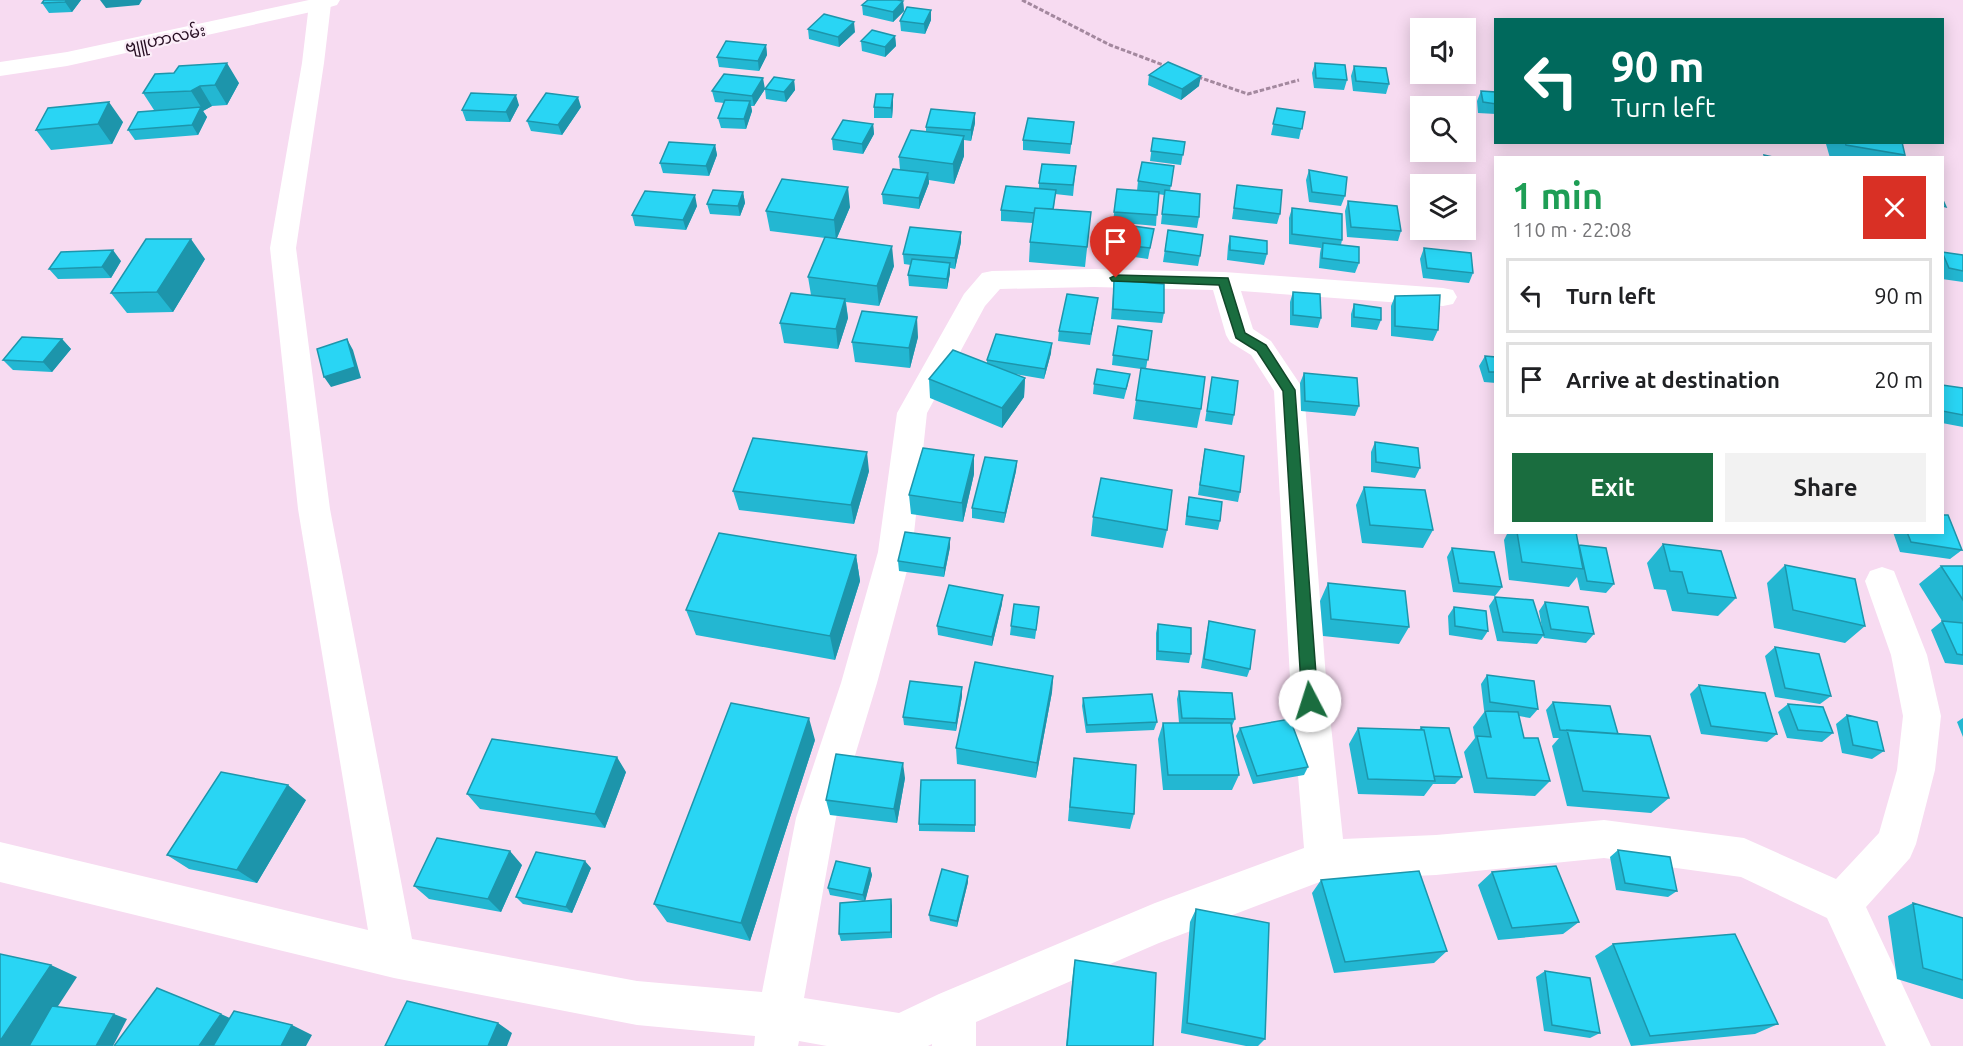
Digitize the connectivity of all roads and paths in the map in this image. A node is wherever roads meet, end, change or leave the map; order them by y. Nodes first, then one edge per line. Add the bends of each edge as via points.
1 (1022, 0) edge
2 (325, 2) edge
3 (1170, 67) edge
4 (0, 69) edge
5 (1190, 74) edge
6 (1299, 80) dead end
7 (1224, 281) junction
8 (1443, 297) dead end
9 (1882, 581) dead end
10 (1325, 860) junction
11 (0, 862) edge
12 (1842, 903) junction
13 (394, 957) junction
14 (954, 1027) edge
15 (778, 1031) edge
16 (1909, 1046) edge

1 - 3 path via 1110,45
2 - 4 street, ဗျူဟာလမ်း via 67,59
2 - 13 street via 283,248 314,509
5 - 6 path via 1248,94
7 - 8 street
7 - 10 street via 1240,335 1261,348 1289,390 1308,678
7 - 15 street via 992,280 974,301 912,413 895,552 816,818
9 - 12 street via 1909,655 1922,716 1916,770 1896,844
10 - 12 street via 1436,855 1604,839 1744,858
10 - 14 street via 1155,924
11 - 13 street
12 - 16 street
13 - 15 street
14 - 15 street via 901,1035

